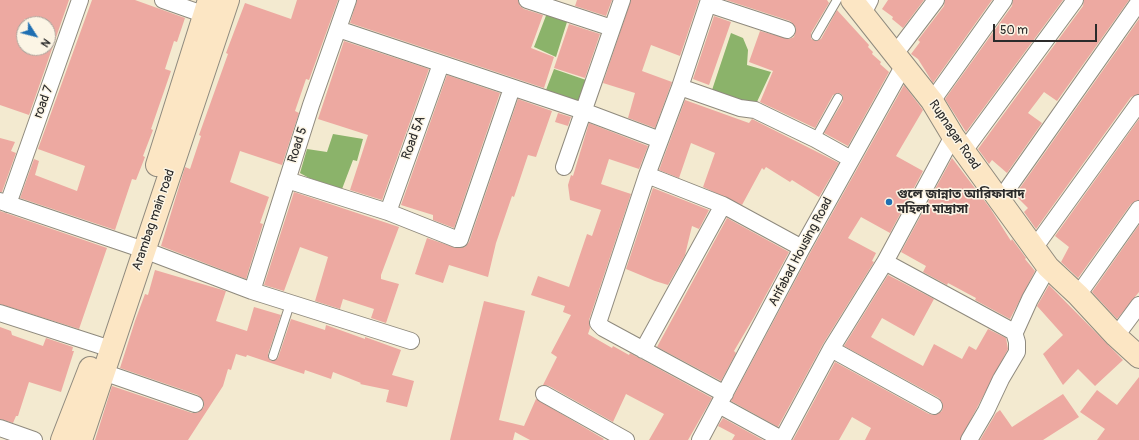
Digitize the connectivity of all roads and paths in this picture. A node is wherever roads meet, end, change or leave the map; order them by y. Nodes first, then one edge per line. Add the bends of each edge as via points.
1 (80, 0) edge
2 (162, 0) edge
3 (228, 0) edge
4 (348, 0) edge
5 (527, 0) edge
6 (622, 0) edge
7 (838, 0) edge
8 (936, 0) edge
9 (1004, 0) edge
10 (1075, 0) edge
11 (708, 2) edge
12 (1139, 2) edge
13 (862, 5) edge
14 (211, 12) edge
15 (612, 28) junction
16 (338, 29) junction
17 (787, 30) dead end
18 (816, 36) dead end
19 (900, 60) junction
20 (441, 64) junction
21 (680, 87) junction
22 (512, 88) junction
23 (838, 98) dead end
24 (932, 101) junction
25 (1139, 103) edge
26 (583, 111) junction
27 (816, 139) junction
28 (660, 140) junction
29 (959, 144) junction
30 (851, 159) junction
31 (564, 167) dead end
32 (647, 175) junction
33 (287, 180) junction
34 (999, 201) junction
35 (4, 202) edge
36 (723, 205) junction
37 (1139, 209) edge
38 (388, 212) junction
39 (1034, 247) junction
40 (138, 248) junction
41 (802, 248) junction
42 (885, 262) junction
43 (1048, 267) junction
44 (252, 291) junction
45 (1078, 295) junction
46 (290, 304) junction
47 (1139, 305) edge
48 (0, 313) edge
49 (1014, 332) junction
50 (1116, 336) junction
51 (411, 341) dead end
52 (105, 347) junction
53 (831, 349) junction
54 (644, 350) junction
55 (273, 356) dead end
56 (1139, 357) edge
57 (103, 372) junction
58 (544, 394) dead end
59 (722, 399) junction
60 (194, 404) dead end
61 (934, 406) dead end
62 (0, 428) edge
63 (34, 440) edge
64 (62, 440) edge
65 (81, 440) edge
66 (626, 440) edge
67 (700, 440) edge
68 (783, 440) edge
69 (969, 440) edge

1 - 35 street, road 7
2 - 14 street
3 - 14 street, Arambag main road
4 - 16 street, Road 5
5 - 15 street
6 - 15 street
7 - 18 lane
8 - 19 street, Arifabad Housing Road
9 - 24 street
10 - 29 street
11 - 17 street
11 - 21 street
12 - 34 street
13 - 19 street, Rupnagar Road
14 - 40 street, Arambag main road
15 - 26 street
16 - 20 street
16 - 33 street, Road 5
19 - 24 street, Rupnagar Road
19 - 30 street, Arifabad Housing Road
20 - 22 street
20 - 38 street, Road 5A
21 - 27 street via 740,108 755,110
21 - 28 street
22 - 26 street
22 - 38 street via 462,237 456,239
23 - 27 lane
24 - 29 street, Rupnagar Road
25 - 39 street
26 - 28 street
26 - 31 street
27 - 30 street
28 - 32 street
29 - 34 street, Rupnagar Road
29 - 42 street
30 - 41 street, Arifabad Housing Road
32 - 36 street
32 - 54 street via 598,323
33 - 38 street
33 - 44 street, Road 5
34 - 39 street, Rupnagar Road
35 - 40 street
36 - 41 street
36 - 54 street
37 - 45 street
39 - 43 street, Rupnagar Road
40 - 44 street
40 - 52 street, Arambag main road
41 - 59 street, Arifabad Housing Road
42 - 49 street
42 - 53 street
43 - 45 street, Rupnagar Road
43 - 49 street
44 - 46 street
45 - 50 street, Rupnagar Road
46 - 51 street
46 - 55 lane
47 - 50 street
48 - 52 street
49 - 69 street via 1017,352
50 - 56 street, Rupnagar Road
52 - 57 street, Arambag main road
52 - 64 street, Arambag main road
53 - 61 street
53 - 68 street
54 - 59 street
57 - 60 street
57 - 65 street, Arambag main road
58 - 66 street
59 - 67 street, Arifabad Housing Road
59 - 68 street
62 - 63 street

